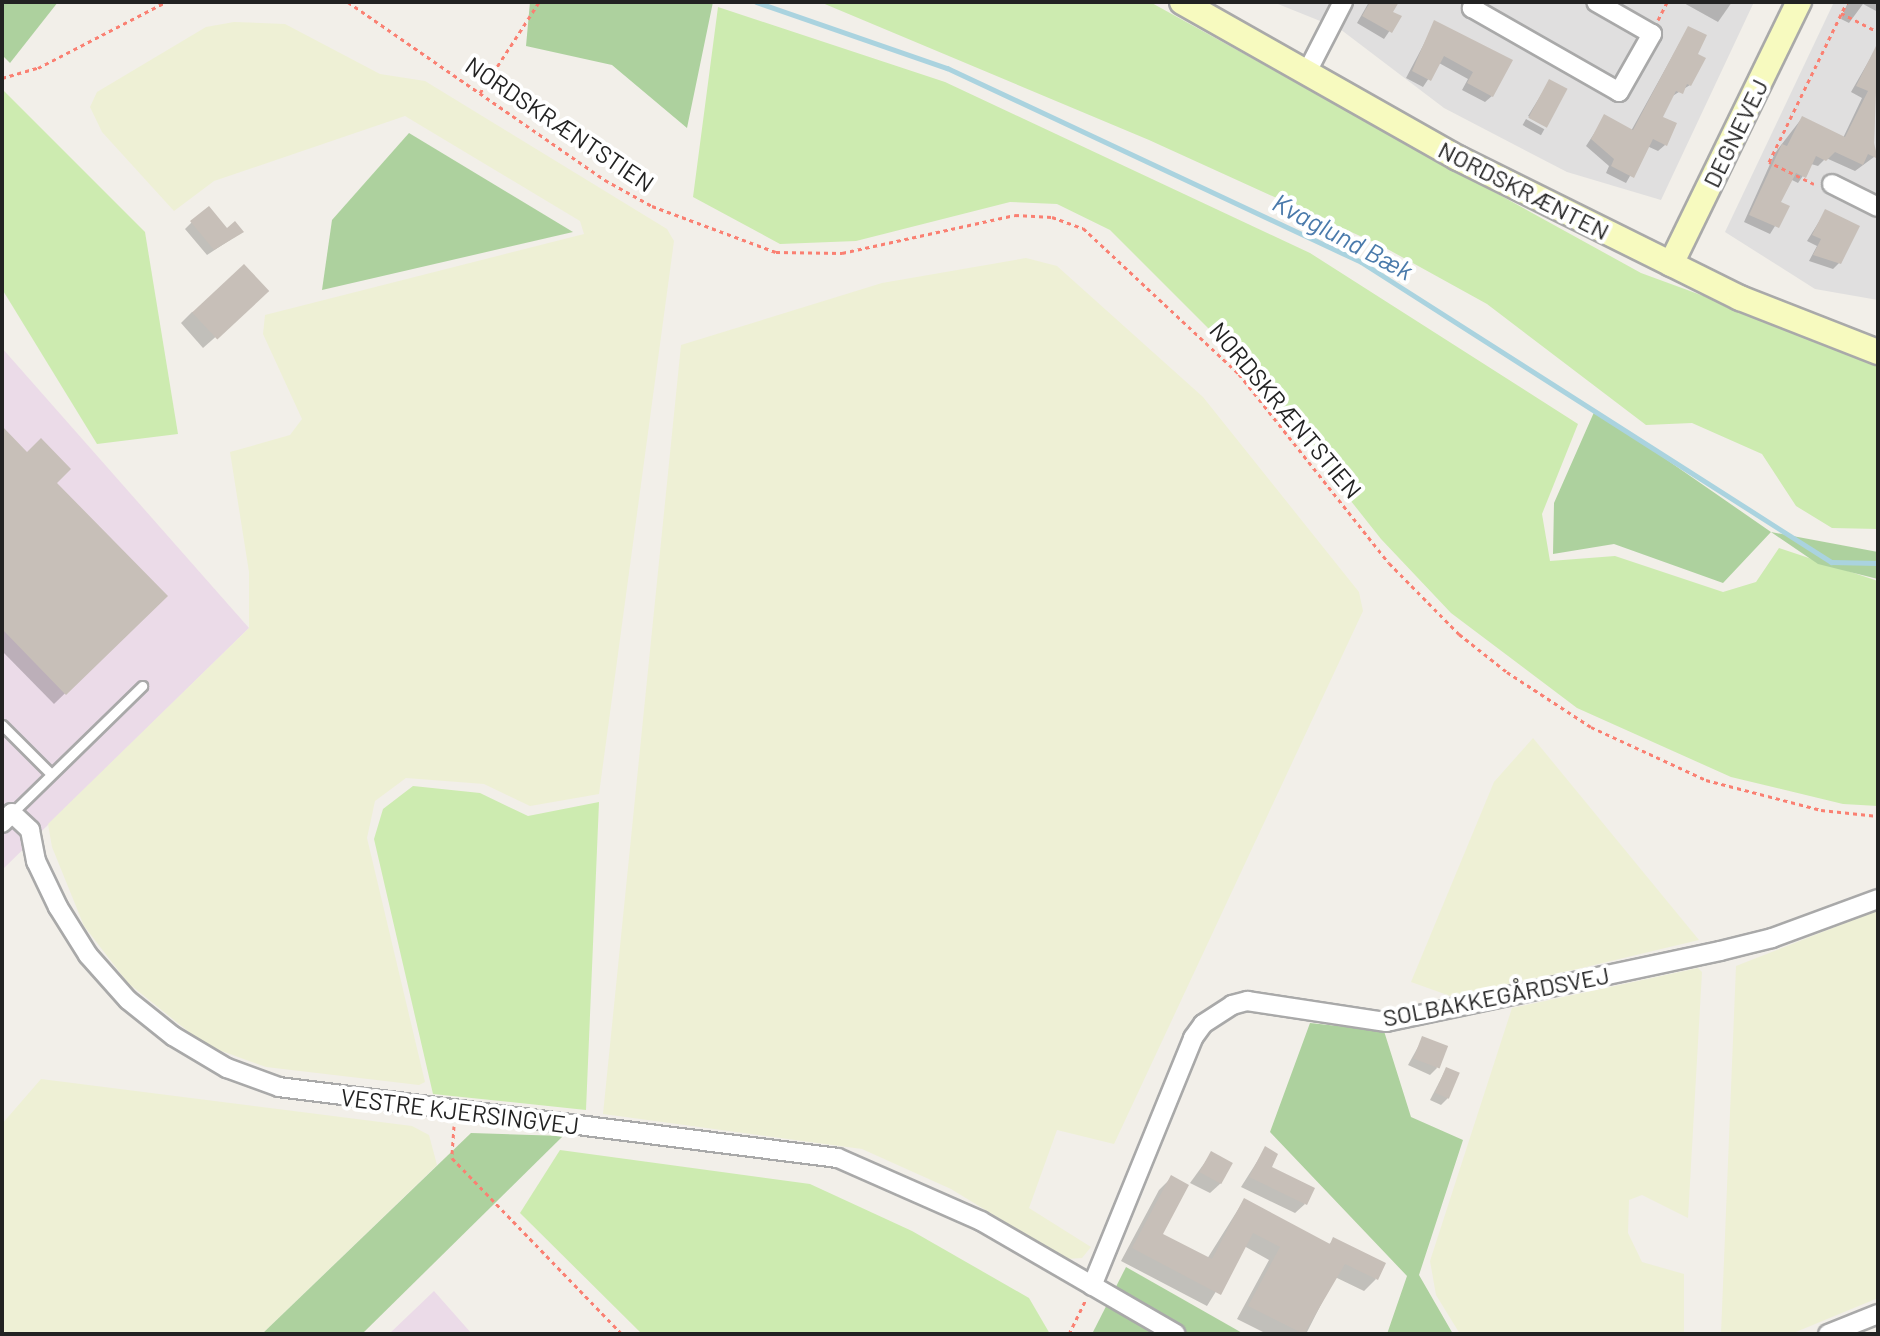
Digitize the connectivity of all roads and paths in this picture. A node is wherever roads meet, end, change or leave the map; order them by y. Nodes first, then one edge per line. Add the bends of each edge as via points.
1 (166, 2) edge
2 (348, 2) edge
3 (539, 2) edge
4 (1182, 2) edge
5 (1343, 2) edge
6 (1475, 2) edge
7 (1596, 2) edge
8 (1799, 2) edge
9 (1847, 2) edge
10 (1841, 13) junction
11 (1878, 32) edge
12 (1306, 74) junction
13 (2, 78) edge
14 (480, 93) junction
15 (1832, 184) joint
16 (1878, 207) edge
17 (1671, 264) junction
18 (1878, 352) edge
19 (142, 686) dead end
20 (2, 725) edge
21 (51, 774) junction
22 (1878, 816) edge
23 (7, 818) edge
24 (1878, 899) edge
25 (455, 1112) junction
26 (1092, 1286) junction
27 (1878, 1314) edge
28 (622, 1334) edge
29 (1069, 1334) edge
30 (1176, 1334) edge
31 (1828, 1334) edge

1 - 13 path via 38,68
2 - 14 path, NORDSKRÆNTSTIEN
3 - 14 path
4 - 12 street, NORDSKRÆNTEN
5 - 12 street
6 - 7 street via 1472,8 1619,92 1652,34
8 - 17 street, DEGNEVEJ
9 - 10 path
10 - 11 path
10 - 15 path via 1769,162 1823,188
12 - 17 street, NORDSKRÆNTEN via 1458,158
14 - 22 path, NORDSKRÆNTSTIEN via 652,206 776,252 842,253 1015,215 1052,217 1083,228 1239,374 1389,563 1459,634 1507,672 1591,727 1706,780 1786,803
15 - 16 street
17 - 18 street, NORDSKRÆNTEN via 1776,314
19 - 21 lane, VESTRE KJERSINGVEJ
20 - 21 lane
21 - 23 lane, VESTRE KJERSINGVEJ
23 - 25 street, VESTRE KJERSINGVEJ via 30,830 36,861 88,955 128,1000 173,1036 227,1068 279,1087
24 - 26 street, SOLBAKKEGÅRDSVEJ via 1746,945 1386,1022 1247,1001 1232,1005 1193,1038
25 - 26 street, VESTRE KJERSINGVEJ via 838,1158 981,1221
25 - 28 path via 452,1158
26 - 29 path
26 - 30 street, VESTRE KJERSINGVEJ
27 - 31 street

